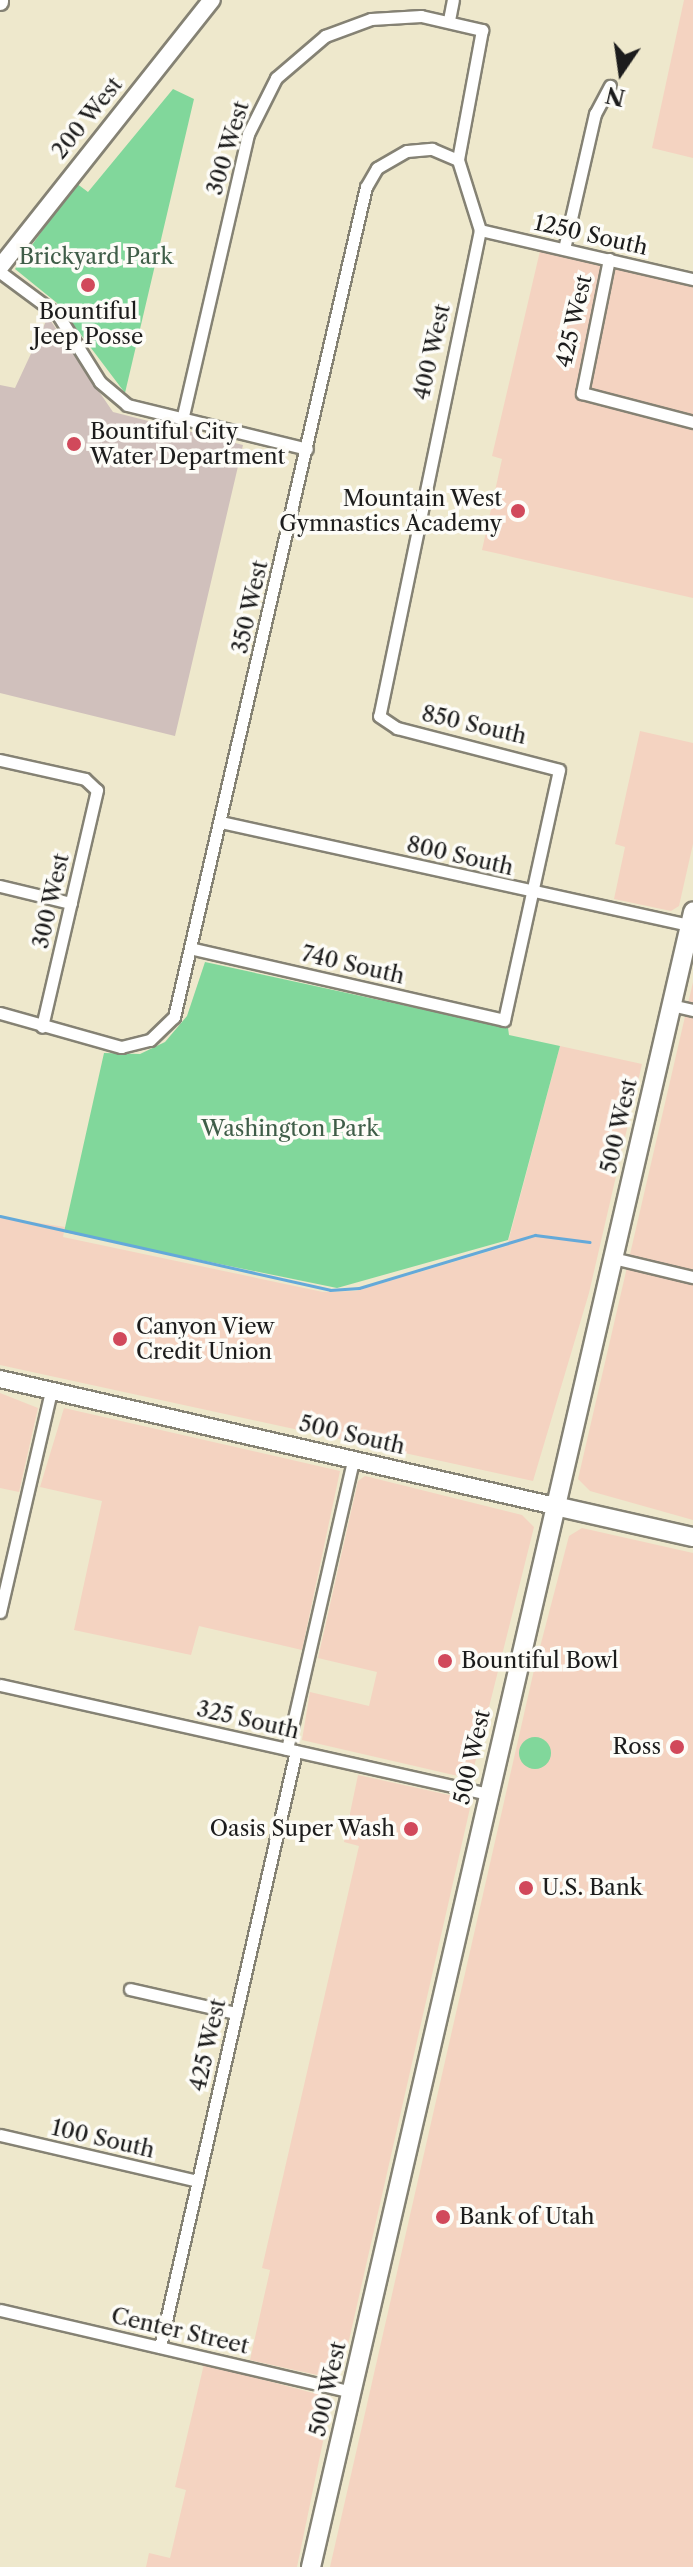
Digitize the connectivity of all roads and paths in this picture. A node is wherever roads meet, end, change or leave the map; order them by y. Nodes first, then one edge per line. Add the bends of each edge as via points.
1 (212, 0) edge
2 (453, 0) edge
3 (449, 20) junction
4 (610, 86) dead end
5 (458, 160) junction
6 (480, 230) junction
7 (564, 249) junction
8 (609, 259) junction
9 (0, 270) edge
10 (693, 279) edge
11 (182, 420) junction
12 (693, 422) edge
13 (307, 449) junction
14 (380, 721) joint
15 (0, 760) edge
16 (221, 822) junction
17 (0, 886) edge
18 (534, 892) junction
19 (71, 903) junction
20 (692, 918) edge
21 (193, 949) junction
22 (671, 1005) junction
23 (693, 1010) edge
24 (0, 1013) edge
25 (42, 1027) junction
26 (613, 1258) junction
27 (693, 1277) edge
28 (0, 1379) edge
29 (51, 1391) junction
30 (353, 1460) junction
31 (555, 1506) junction
32 (693, 1537) edge
33 (0, 1612) edge
34 (0, 1685) edge
35 (292, 1750) junction
36 (488, 1794) junction
37 (130, 1989) dead end
38 (236, 2013) junction
39 (0, 2135) edge
40 (198, 2181) junction
41 (0, 2310) edge
42 (160, 2347) junction
43 (352, 2392) junction
44 (311, 2567) edge

1 - 9 main road, 200 West
2 - 3 street
3 - 5 street, 400 West via 484,33
3 - 11 street, 300 West via 395,15 347,26 276,78 248,134
4 - 7 street, 425 West via 595,114
5 - 6 street, 400 West
5 - 13 street, 350 West via 432,149 407,151 369,179
6 - 7 street, 1250 South
6 - 14 street, 400 West
7 - 8 street, 1250 South
8 - 10 street, 1250 South
8 - 12 street, 425 West via 582,393
9 - 11 street via 58,315 116,399
11 - 13 street
13 - 16 street, 350 West
14 - 18 street, 850 South via 559,770
15 - 19 street, 300 West via 96,785
16 - 18 street, 800 South
16 - 21 street, 350 West
17 - 19 street
18 - 20 street, 800 South
18 - 21 street, 740 South via 504,1020
19 - 25 street, 300 West
20 - 22 main road, 500 West
21 - 25 street, 350 West via 174,1017 150,1040 113,1047
22 - 23 street
22 - 26 main road, 500 West
24 - 25 street
26 - 27 street
26 - 31 main road, 500 West
28 - 29 main road, 500 South
29 - 30 main road, 500 South
29 - 33 street
30 - 31 main road, 500 South
30 - 35 street, 425 West
31 - 32 main road, 500 South
31 - 36 main road, 500 West
34 - 35 street, 325 South
35 - 36 street, 325 South
35 - 38 street, 425 West
36 - 43 main road, 500 West
37 - 38 street
38 - 40 street, 425 West
39 - 40 street, 100 South
40 - 42 street, 425 West
41 - 42 street, Center Street
42 - 43 street, Center Street
43 - 44 main road, 500 West

